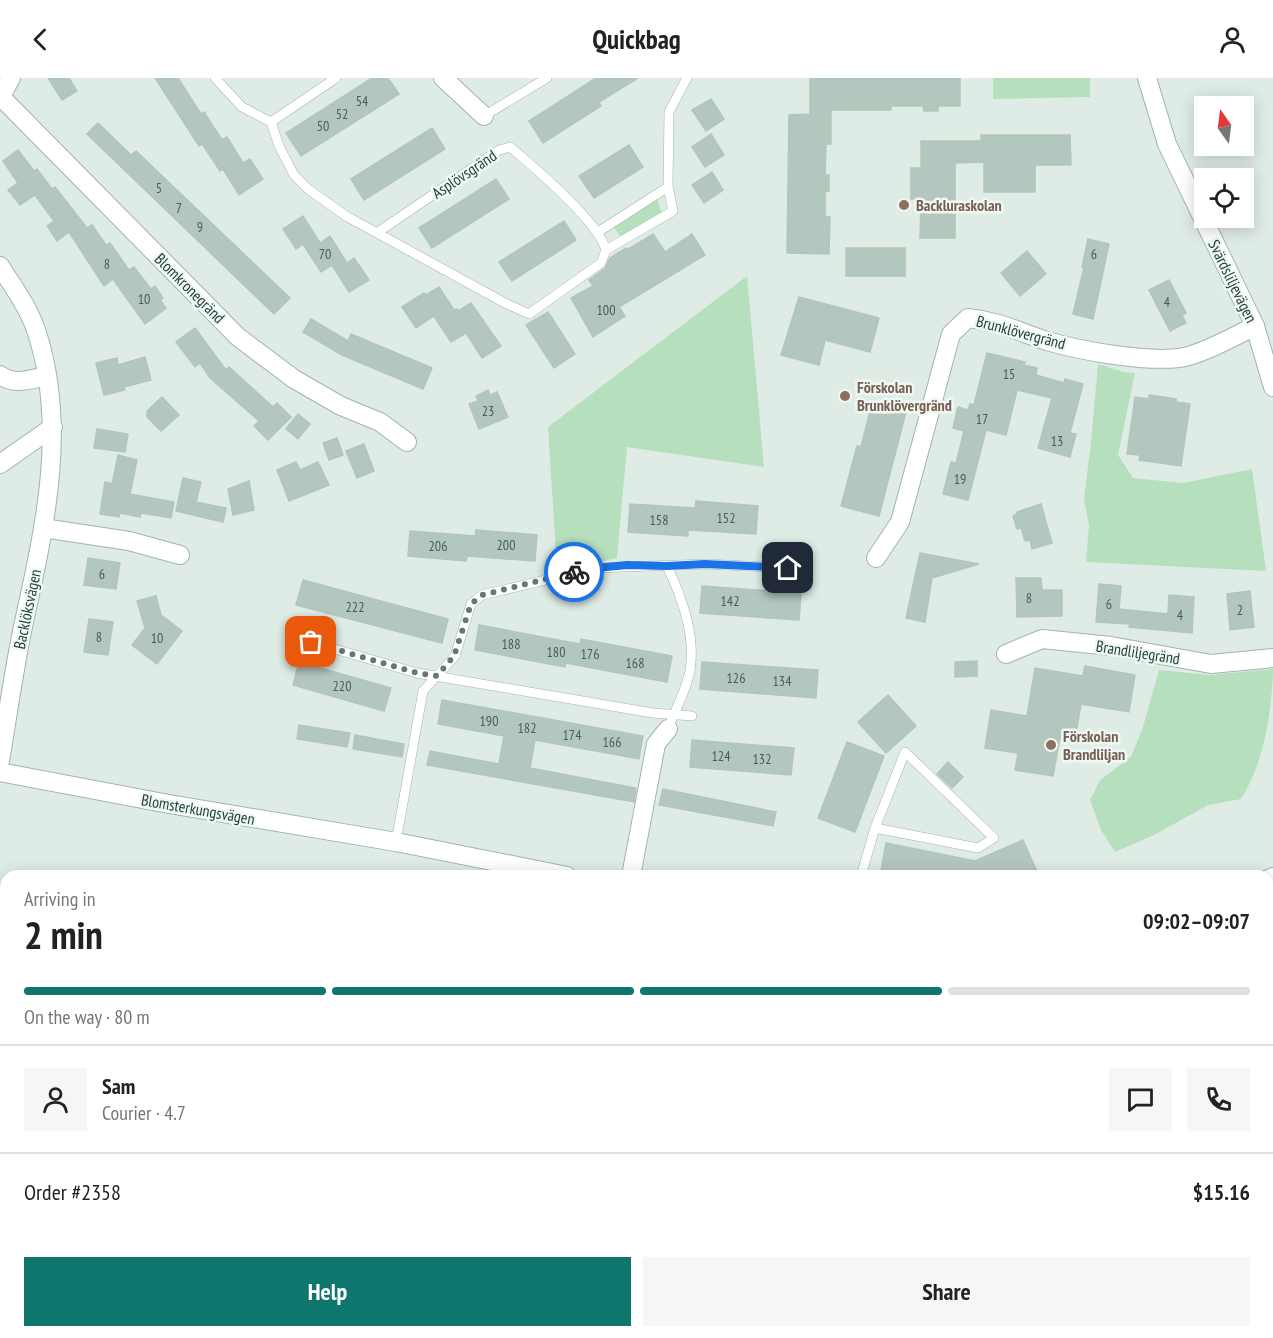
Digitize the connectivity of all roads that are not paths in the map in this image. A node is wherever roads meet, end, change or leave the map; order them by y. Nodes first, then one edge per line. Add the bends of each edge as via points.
1 (11, 78) edge
2 (215, 78) edge
3 (336, 78) edge
4 (443, 78) edge
5 (547, 78) edge
6 (687, 78) edge
7 (1147, 78) edge
8 (1, 97) edge
9 (484, 116) joint
10 (271, 122) junction
11 (668, 187) junction
12 (378, 232) junction
13 (598, 232) junction
14 (606, 250) junction
15 (0, 267) edge
16 (1255, 326) junction
17 (0, 375) edge
18 (47, 376) junction
19 (1273, 387) edge
20 (53, 427) junction
21 (407, 442) dead end
22 (0, 464) edge
23 (43, 528) junction
24 (180, 555) dead end
25 (876, 558) dead end
26 (667, 566) junction
27 (788, 568) dead end
28 (290, 636) dead end
29 (1006, 654) dead end
30 (1273, 658) edge
31 (437, 676) junction
32 (692, 716) dead end
33 (671, 722) junction
34 (0, 761) edge
35 (0, 772) edge
36 (875, 828) junction
37 (396, 842) junction
38 (537, 870) edge
39 (632, 870) edge
40 (863, 870) edge

1 - 8 street
2 - 10 lane via 242,107
3 - 10 lane
4 - 9 street
5 - 9 lane
6 - 11 lane via 669,112
7 - 16 street, Svärdsliljevägen via 1167,144
8 - 21 street, Blomkronegränd via 238,337 294,379 341,406 380,422
10 - 12 lane via 294,175 346,216
11 - 13 lane
11 - 14 lane via 673,211
12 - 13 lane, Asplövsgränd via 499,150 510,147
12 - 14 lane via 529,314 601,263
13 - 14 lane, Asplövsgränd
15 - 18 street, Backlöksvägen via 36,329
16 - 19 street, Svärdsliljevägen
16 - 25 street, Brunklövergränd via 1180,358 1126,357 1049,341 991,320 968,318 951,334 900,522
17 - 18 street via 7,381
18 - 20 street, Backlöksvägen
20 - 22 street
20 - 23 street, Backlöksvägen
23 - 24 street via 129,541
23 - 34 street, Backlöksvägen
26 - 27 lane
26 - 31 lane via 596,568 482,595 471,604 454,656
26 - 33 lane via 677,587 690,639 690,670
28 - 31 lane
29 - 30 street, Brandliljegränd via 1042,639 1111,646 1211,664
31 - 33 lane via 653,713
31 - 37 lane via 423,691
32 - 33 lane
33 - 39 street via 656,744
35 - 37 street, Blomsterkungsvägen
36 - 36 lane via 978,848 994,838 905,752
36 - 40 lane
37 - 38 street, Blomsterkungsvägen

